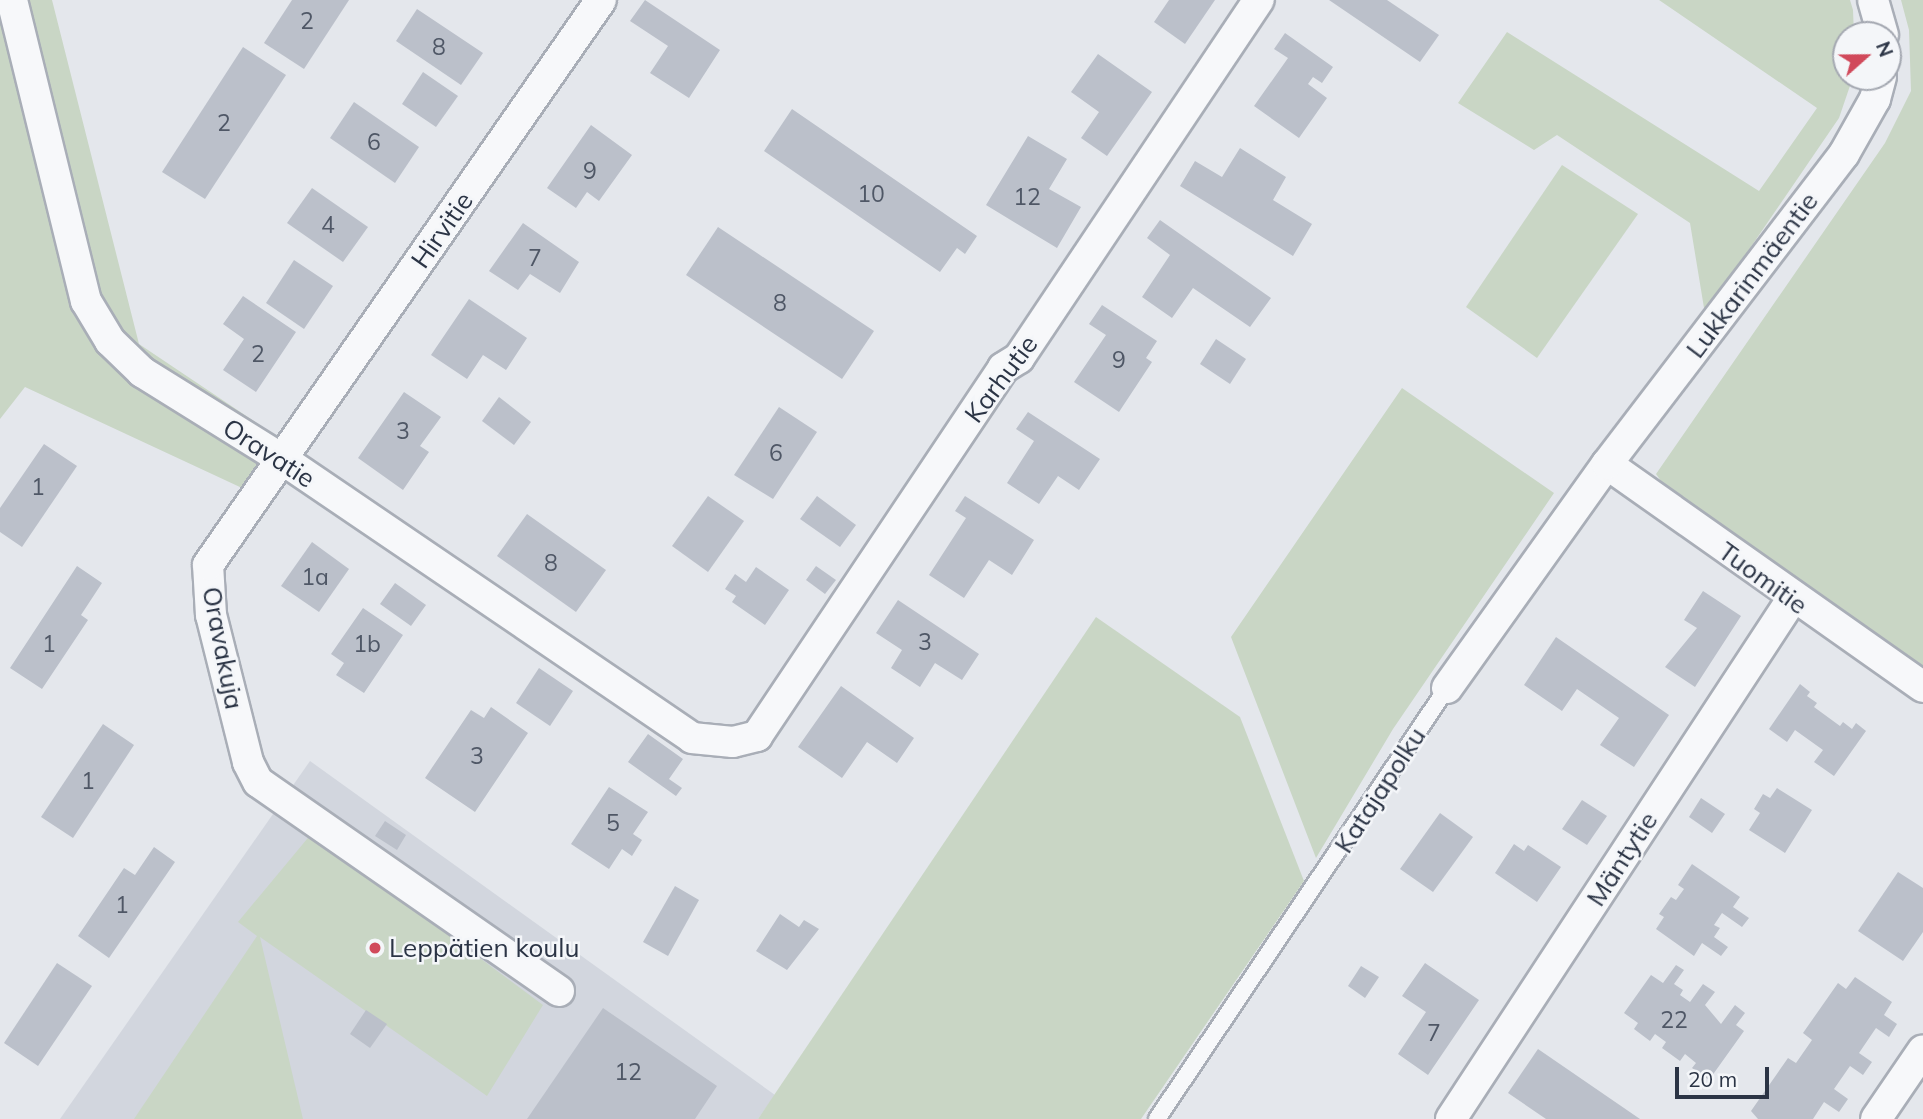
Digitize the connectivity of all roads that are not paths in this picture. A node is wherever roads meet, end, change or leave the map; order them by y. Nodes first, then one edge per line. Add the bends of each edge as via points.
1 (12, 0) edge
2 (601, 0) edge
3 (1259, 0) edge
4 (1873, 0) edge
5 (1879, 21) edge
6 (1877, 91) edge
7 (282, 459) junction
8 (1607, 464) junction
9 (1792, 599) junction
10 (1923, 687) edge
11 (1447, 688) joint
12 (733, 742) joint
13 (559, 991) dead end
14 (1923, 1050) edge
15 (1157, 1119) edge
16 (1451, 1119) edge
17 (1876, 1119) edge

1 - 7 street, Oravatie via 92,311 110,341 142,372
2 - 7 street, Hirvitie
3 - 12 street, Karhutie via 1019,358 1003,368 757,736
4 - 5 street
6 - 8 street, Lukkarinmäentie via 1844,154
7 - 12 street, Oravatie via 692,738
7 - 13 street, Oravakuja via 208,565 211,615 248,762 258,782
8 - 9 street, Tuomitie
8 - 11 street, Katajapolku
9 - 10 street, Tuomitie
9 - 16 street, Mäntytie
11 - 15 lane, Katajapolku
14 - 17 street

